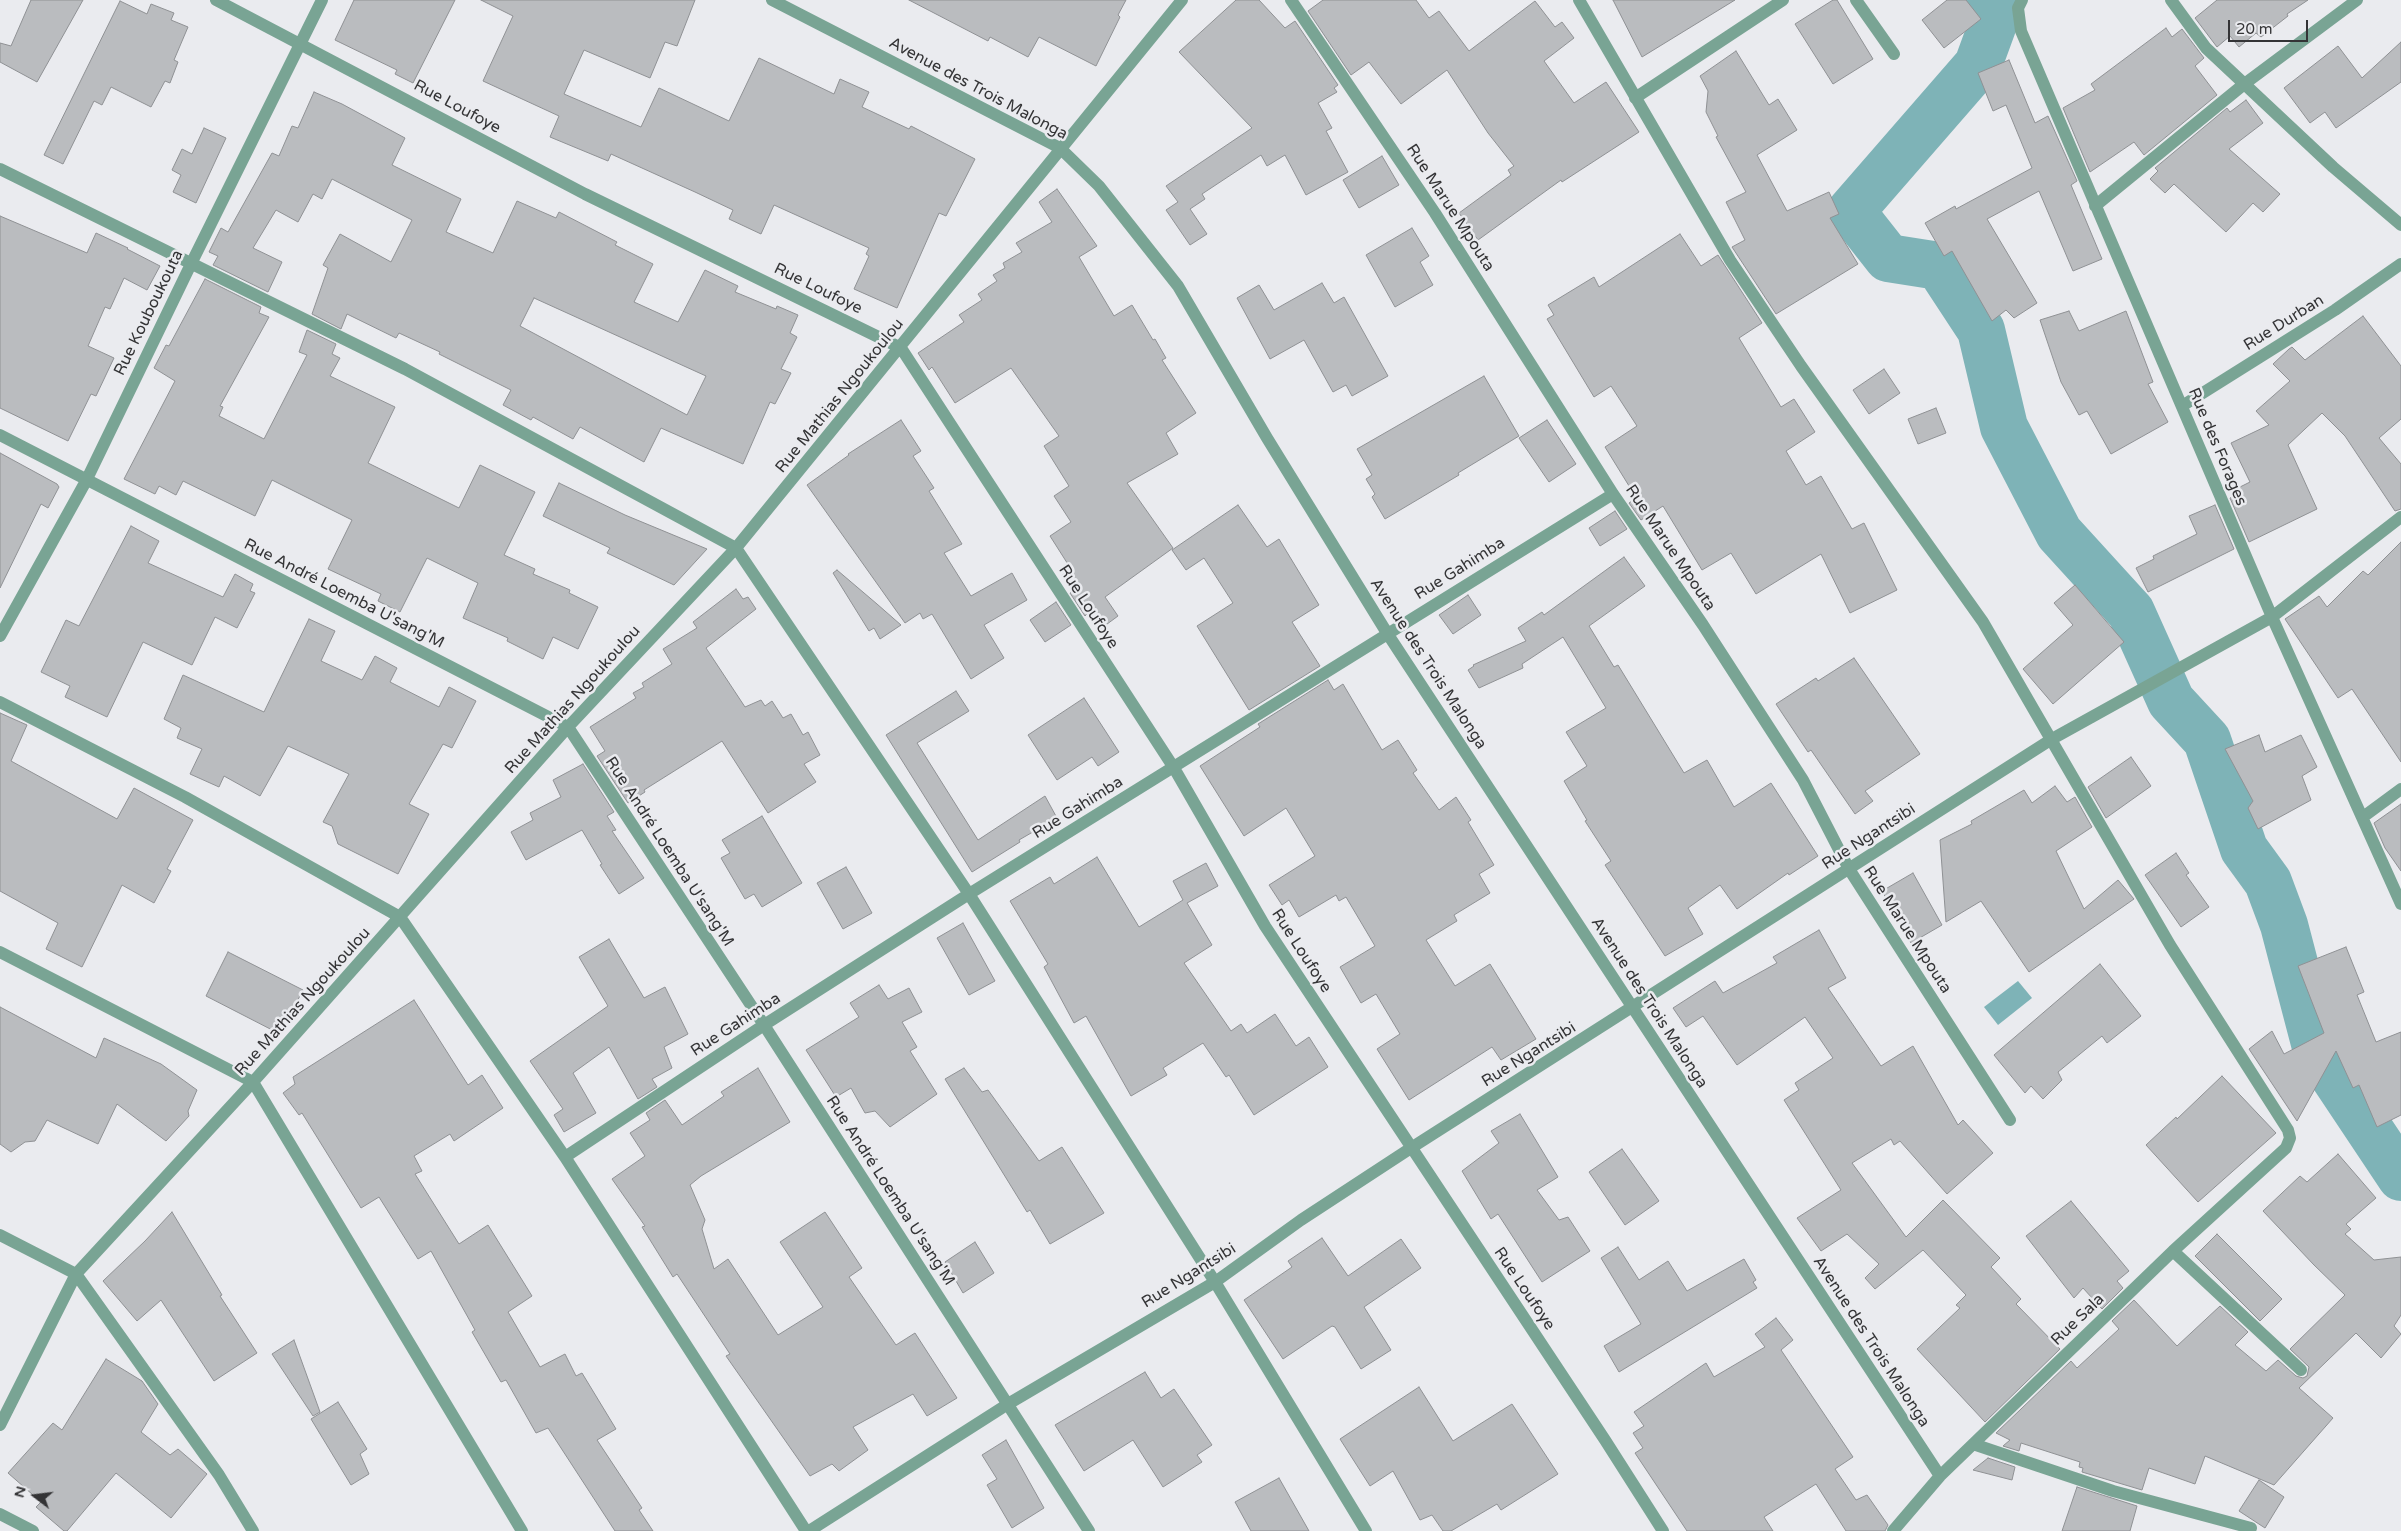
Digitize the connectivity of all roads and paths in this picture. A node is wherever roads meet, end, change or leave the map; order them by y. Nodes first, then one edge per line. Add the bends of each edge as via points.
1 (216, 0) edge
2 (322, 0) edge
3 (772, 0) edge
4 (1182, 0) edge
5 (1291, 0) edge
6 (1579, 0) edge
7 (1783, 0) edge
8 (1856, 0) edge
9 (2022, 0) edge
10 (2171, 0) edge
11 (2357, 0) edge
12 (301, 44) junction
13 (1894, 54) dead end
14 (2244, 85) junction
15 (1635, 98) junction
16 (1060, 148) junction
17 (0, 169) edge
18 (2095, 206) junction
19 (2401, 225) edge
20 (191, 264) junction
21 (2401, 264) edge
22 (901, 348) junction
23 (2182, 406) junction
24 (0, 435) edge
25 (86, 481) junction
26 (1613, 494) junction
27 (2401, 517) edge
28 (736, 548) junction
29 (2272, 617) junction
30 (1387, 633) junction
31 (0, 636) edge
32 (0, 702) edge
33 (568, 727) junction
34 (2052, 739) junction
35 (1174, 768) junction
36 (2401, 789) edge
37 (2363, 817) junction
38 (1849, 869) junction
39 (969, 894) junction
40 (2401, 904) edge
41 (400, 917) junction
42 (0, 952) edge
43 (1633, 1009) junction
44 (764, 1025) junction
45 (253, 1082) junction
46 (2010, 1120) dead end
47 (1411, 1148) junction
48 (565, 1157) junction
49 (0, 1235) edge
50 (2173, 1251) junction
51 (76, 1274) junction
52 (1215, 1282) junction
53 (2301, 1370) dead end
54 (1008, 1404) junction
55 (0, 1425) edge
56 (1973, 1444) junction
57 (1940, 1476) junction
58 (0, 1514) edge
59 (2251, 1528) dead end
60 (32, 1531) edge
61 (253, 1531) edge
62 (522, 1531) edge
63 (808, 1531) edge
64 (1089, 1531) edge
65 (1366, 1531) edge
66 (1663, 1531) edge
67 (1893, 1531) edge

1 - 12 street, Rue Loufoye
2 - 12 street, Rue Kouboukouta
3 - 16 street, Avenue des Trois Malonga
4 - 16 street, Rue Mathias Ngoukoulou
5 - 26 street, Rue Marue Mpouta via 1435,213
6 - 15 street
7 - 15 street
8 - 13 street
9 - 18 street, Rue des Forages via 2018,8 2021,31
10 - 14 street via 2206,48
11 - 14 street
12 - 20 street, Rue Kouboukouta
12 - 22 street, Rue Loufoye via 586,194
14 - 18 street
14 - 19 street
15 - 34 street via 1730,260 1801,366 1983,622
16 - 22 street, Rue Mathias Ngoukoulou
16 - 30 street, Avenue des Trois Malonga via 1099,186 1178,286
17 - 20 street
18 - 23 street, Rue des Forages
20 - 25 street, Rue Kouboukouta
20 - 28 street via 405,369
21 - 23 street, Rue Durban via 2335,310
22 - 28 street, Rue Mathias Ngoukoulou
22 - 35 street, Rue Loufoye
23 - 29 street, Rue des Forages
24 - 25 street, Rue André Loemba U'sang'M
25 - 31 street, Rue Kouboukouta
25 - 33 street, Rue André Loemba U'sang'M
26 - 30 street, Rue Gahimba
26 - 38 street, Rue Marue Mpouta via 1803,780
27 - 29 street, Rue Ngantsibi
28 - 33 street, Rue Mathias Ngoukoulou
28 - 39 street
29 - 34 street, Rue Ngantsibi
29 - 37 street, Rue des Forages
30 - 35 street, Rue Gahimba
30 - 43 street, Avenue des Trois Malonga
32 - 41 street via 185,797
33 - 41 street, Rue Mathias Ngoukoulou
33 - 44 street, Rue André Loemba U'sang'M
34 - 38 street, Rue Ngantsibi
34 - 50 street, Rue Sala via 2170,945 2288,1130 2290,1138 2286,1148
35 - 39 street, Rue Gahimba
35 - 47 street, Rue Loufoye via 1265,926
36 - 37 street
37 - 40 street, Rue des Forages
38 - 43 street, Rue Ngantsibi
38 - 46 street, Rue Marue Mpouta
39 - 44 street, Rue Gahimba
39 - 52 street
41 - 45 street, Rue Mathias Ngoukoulou
41 - 48 street
42 - 45 street
43 - 47 street, Rue Ngantsibi
43 - 57 street, Avenue des Trois Malonga
44 - 48 street, Rue Gahimba
44 - 54 street, Rue André Loemba U'sang'M
45 - 51 street, Rue Mathias Ngoukoulou
45 - 62 street
47 - 52 street, Rue Ngantsibi via 1301,1220
47 - 66 street, Rue Loufoye
48 - 63 street
49 - 51 street
50 - 53 street
50 - 56 street, Rue Sala
51 - 55 street, Rue Mathias Ngoukoulou
51 - 61 street via 219,1475
52 - 54 street, Rue Ngantsibi
52 - 65 street
54 - 63 street, Rue Ngantsibi
54 - 64 street, Rue André Loemba U'sang'M
56 - 57 street, Rue Sala
56 - 59 street via 2113,1491
57 - 67 street, Rue Sala
58 - 60 street

